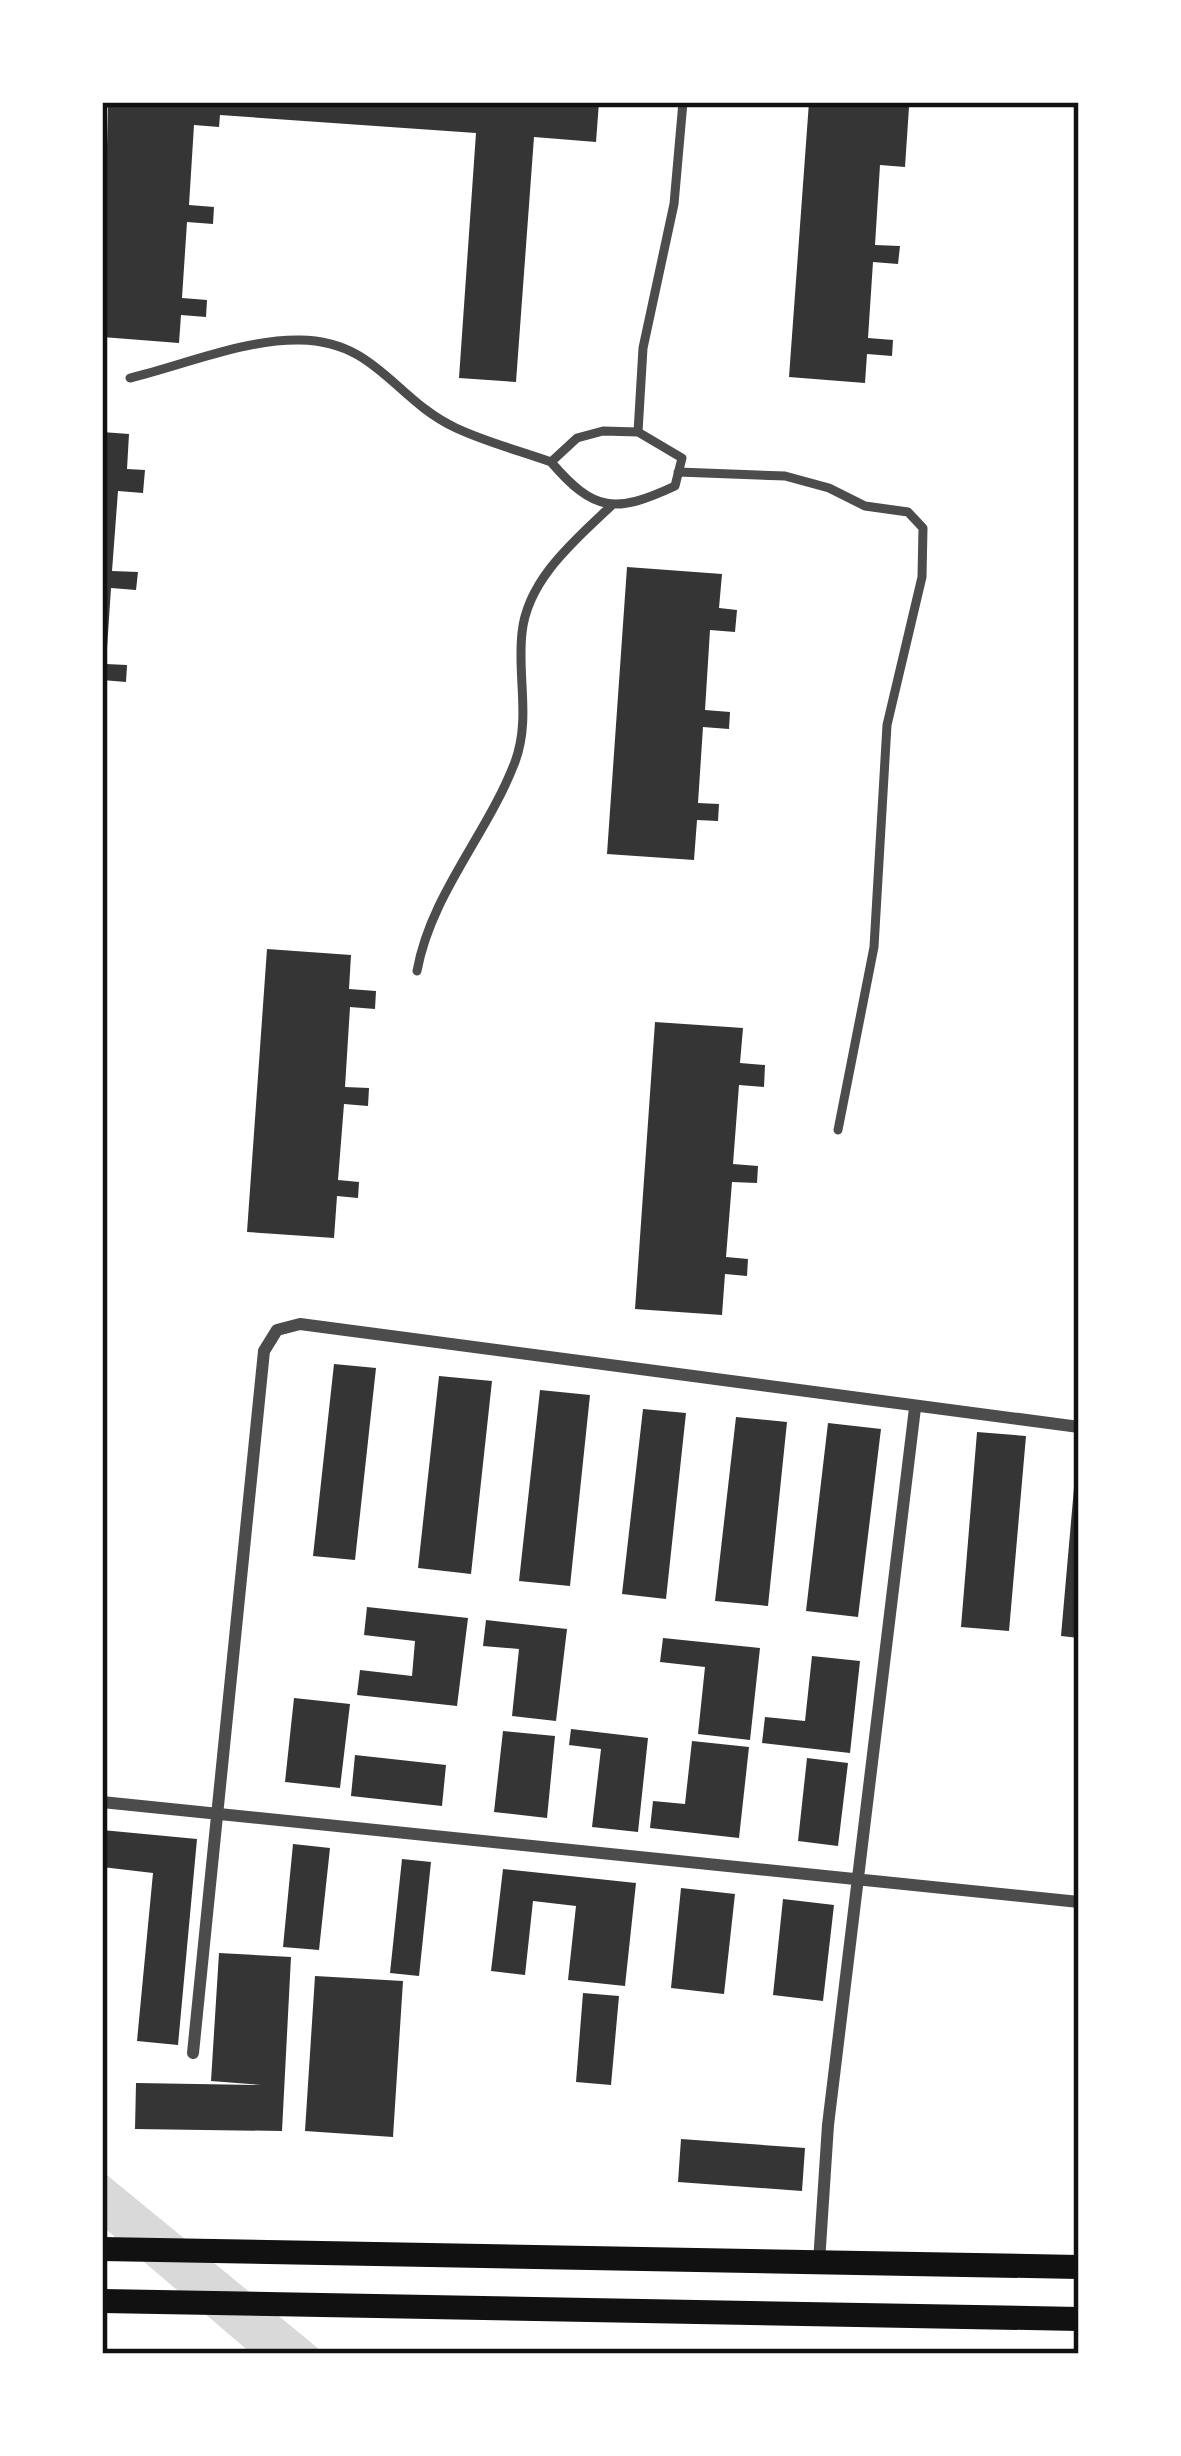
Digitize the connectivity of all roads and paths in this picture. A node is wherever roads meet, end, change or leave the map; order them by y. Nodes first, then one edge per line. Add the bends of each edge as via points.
1 (682, 102) edge
2 (130, 378) dead end
3 (638, 432) junction
4 (551, 462) junction
5 (678, 472) junction
6 (611, 506) junction
7 (417, 971) dead end
8 (838, 1130) dead end
9 (916, 1408) junction
10 (1079, 1427) edge
11 (102, 1802) edge
12 (218, 1814) junction
13 (859, 1879) junction
14 (1079, 1901) edge
15 (193, 2053) dead end
16 (102, 2248) edge
17 (819, 2262) junction
18 (1079, 2267) edge
19 (102, 2301) edge
20 (1079, 2319) edge

1 - 3 lane via 674,204 643,348
2 - 4 lane via 254,345 337,345 360,352 454,428
3 - 4 lane via 577,438
3 - 5 lane via 682,458
4 - 6 lane via 581,496
5 - 6 lane via 675,486
5 - 8 lane via 784,476 865,506 908,512 923,528 922,577 887,725 874,947
6 - 7 lane via 533,595 522,631 524,721 515,760 424,934
9 - 10 street
9 - 12 street via 286,1324 263,1351
9 - 13 street
11 - 12 street
12 - 13 street
12 - 15 street
13 - 14 street
13 - 17 street
16 - 17 main road
17 - 18 main road
19 - 20 main road

